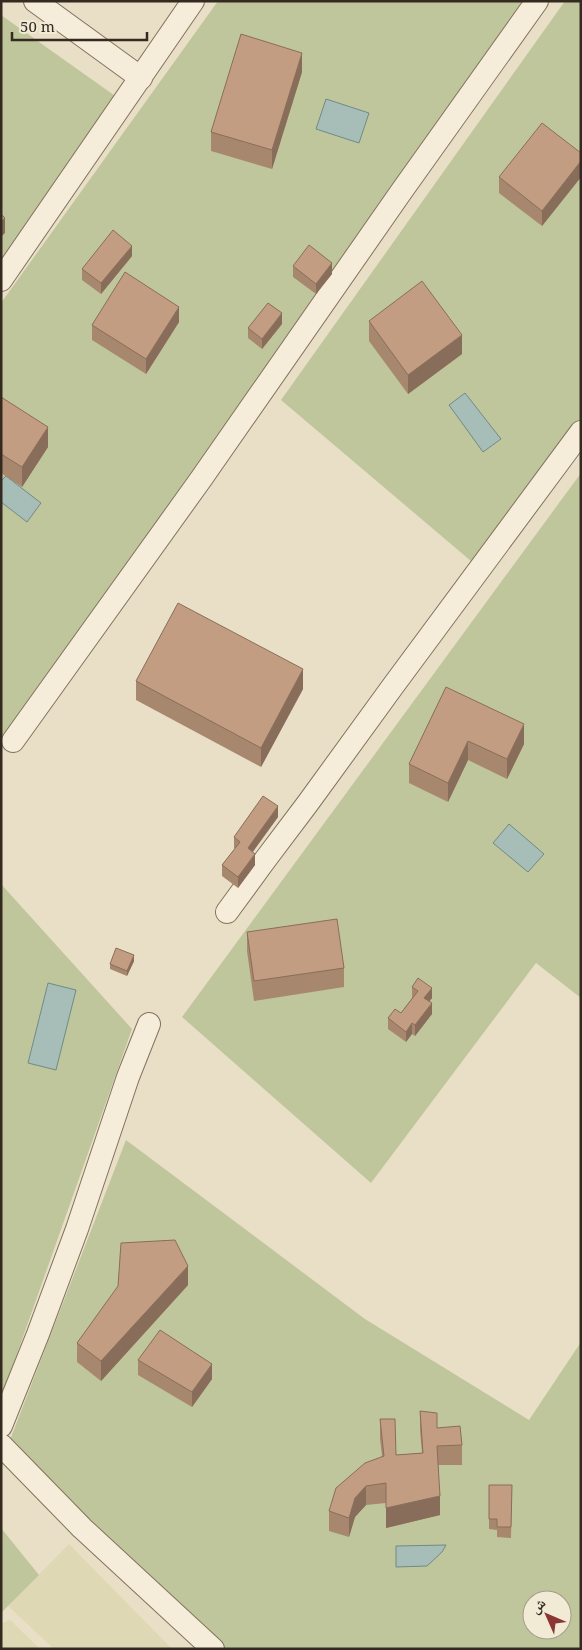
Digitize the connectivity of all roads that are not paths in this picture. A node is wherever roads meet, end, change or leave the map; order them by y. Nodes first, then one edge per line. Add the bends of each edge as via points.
1 (35, 1) edge
2 (193, 1) edge
3 (537, 1) edge
4 (142, 78) junction
5 (1, 280) edge
6 (581, 432) edge
7 (13, 741) dead end
8 (228, 912) dead end
9 (149, 1024) dead end
10 (1, 1426) edge
11 (1, 1445) edge
12 (213, 1649) edge

1 - 4 street
2 - 4 street
3 - 7 street
4 - 5 street
6 - 8 street
9 - 10 street via 35,1343
11 - 12 street via 82,1528

